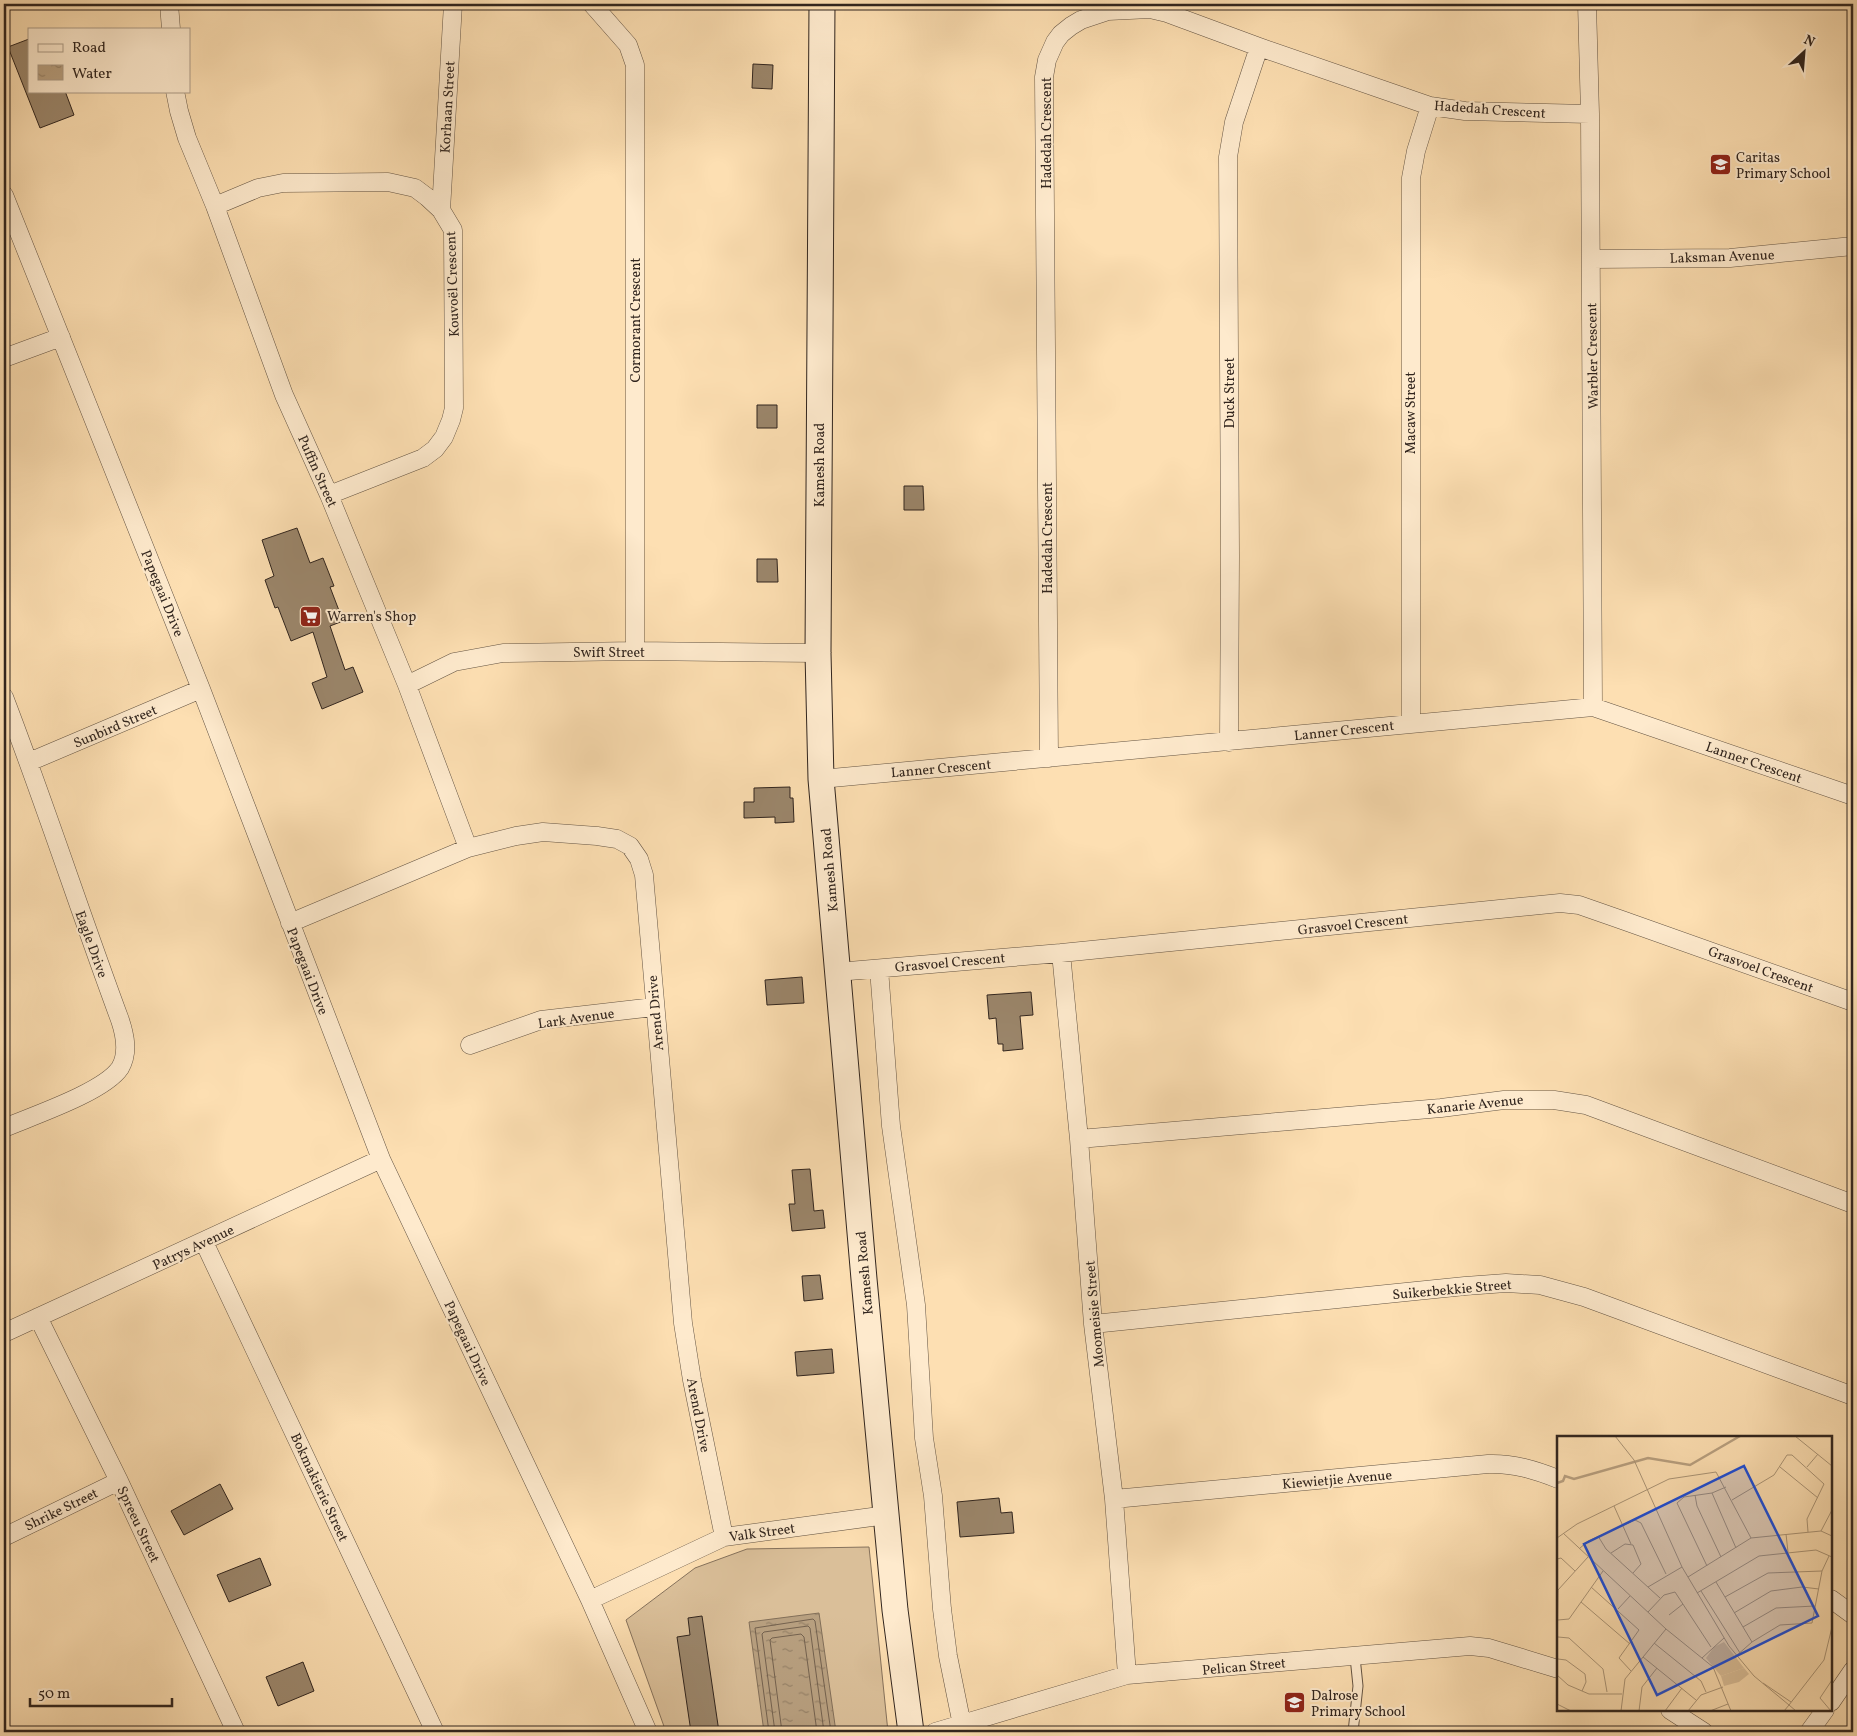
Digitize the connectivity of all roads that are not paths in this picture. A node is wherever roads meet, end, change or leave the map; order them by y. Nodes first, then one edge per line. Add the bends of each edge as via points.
1 (169, 4) edge
2 (453, 4) edge
3 (592, 4) edge
4 (822, 4) edge
5 (1587, 4) edge
6 (171, 28) edge
7 (1259, 48) junction
8 (176, 92) edge
9 (1430, 106) junction
10 (1590, 114) junction
11 (4, 195) edge
12 (215, 206) junction
13 (441, 210) junction
14 (1853, 246) edge
15 (1591, 259) junction
16 (60, 337) junction
17 (4, 358) edge
18 (329, 495) junction
19 (636, 651) junction
20 (818, 653) junction
21 (407, 685) junction
22 (201, 689) junction
23 (4, 697) edge
24 (1593, 707) junction
25 (1411, 723) junction
26 (1229, 742) junction
27 (1049, 758) junction
28 (29, 762) junction
29 (821, 779) junction
30 (1853, 796) edge
31 (468, 848) junction
32 (290, 923) junction
33 (1061, 952) junction
34 (878, 969) junction
35 (837, 972) junction
36 (1853, 1002) edge
37 (654, 1008) junction
38 (470, 1044) dead end
39 (4, 1128) edge
40 (1079, 1139) junction
41 (381, 1159) junction
42 (1853, 1204) edge
43 (204, 1242) junction
44 (38, 1317) junction
45 (1093, 1324) junction
46 (4, 1333) edge
47 (1853, 1396) edge
48 (1557, 1479) edge
49 (119, 1482) junction
50 (1114, 1499) junction
51 (887, 1515) junction
52 (4, 1537) edge
53 (724, 1537) junction
54 (590, 1600) junction
55 (1832, 1600) edge
56 (1853, 1615) edge
57 (1355, 1657) junction
58 (1557, 1669) edge
59 (1853, 1670) edge
60 (1127, 1675) junction
61 (1832, 1701) edge
62 (1672, 1711) edge
63 (1824, 1711) edge
64 (962, 1725) junction
65 (236, 1732) edge
66 (435, 1732) edge
67 (648, 1732) edge
68 (911, 1732) edge
69 (934, 1732) edge
70 (1353, 1732) edge
71 (1704, 1732) edge
72 (1809, 1732) edge

1 - 6 street
2 - 13 street, Korhaan Street
3 - 19 street, Cormorant Crescent via 628,45 635,65
4 - 20 street, Kamesh Road
5 - 10 street, Warbler Crescent
7 - 9 street, Hadedah Crescent
7 - 26 street, Duck Street via 1234,122 1228,157
7 - 27 street, Hadedah Crescent via 1167,13 1135,8 1108,11 1081,20 1061,34 1047,60 1044,77
8 - 12 street, Puffin Street via 188,138
9 - 10 street, Hadedah Crescent via 1465,111
9 - 25 street, Macaw Street via 1411,178
10 - 15 street, Warbler Crescent
11 - 16 street, Papegaai Drive
12 - 13 street, Kouvoël Crescent via 258,188 283,183 388,182 415,188
12 - 18 street, Puffin Street via 284,395
13 - 18 street, Kouvoël Crescent via 453,230 455,389 451,420 444,437 423,458
14 - 15 street, Laksman Avenue via 1730,258
15 - 24 street, Warbler Crescent
16 - 17 street
16 - 22 street, Papegaai Drive
18 - 21 street, Puffin Street
19 - 20 street, Swift Street
19 - 21 street, Swift Street via 503,652 454,662
20 - 29 street, Kamesh Road
21 - 31 street, Puffin Street
22 - 28 street, Sunbird Street
22 - 32 street, Papegaai Drive
23 - 28 street, Eagle Drive
24 - 25 street, Lanner Crescent
24 - 30 street, Lanner Crescent
25 - 26 street, Lanner Crescent
26 - 27 street, Lanner Crescent
27 - 29 street, Lanner Crescent
28 - 39 street, Eagle Drive via 120,1020 126,1051 120,1068 100,1086
29 - 35 street, Kamesh Road
31 - 32 street, Arend Drive
31 - 37 street, Arend Drive via 543,832 617,839 630,846 644,875
32 - 41 street, Papegaai Drive
33 - 34 street, Grasvoel Crescent
33 - 36 street, Grasvoel Crescent via 1560,903 1579,905
33 - 40 street, Moomeisie Street
34 - 35 street, Grasvoel Crescent
34 - 64 street via 891,1126 916,1305 924,1438 933,1496 942,1609
35 - 51 street, Kamesh Road
37 - 38 street, Lark Avenue via 541,1020
37 - 53 street, Arend Drive via 683,1323
40 - 42 street, Kanarie Avenue via 1504,1100 1554,1100 1586,1105
40 - 45 street, Moomeisie Street
41 - 43 street, Patrys Avenue
41 - 54 street, Papegaai Drive
43 - 44 street, Patrys Avenue
43 - 66 street, Bokmakierie Street
44 - 46 street, Patrys Avenue
44 - 49 street, Spreeu Street
45 - 47 street, Suikerbekkie Street via 1465,1286 1540,1285 1584,1297
45 - 50 street, Moomeisie Street
48 - 50 street, Kiewietjie Avenue via 1524,1468 1488,1464
49 - 52 street, Shrike Street
49 - 65 street, Spreeu Street
50 - 60 street, Moomeisie Street
51 - 53 street, Valk Street
51 - 68 street, Kamesh Road
53 - 54 street, Valk Street
54 - 67 street, Papegaai Drive
55 - 56 street
57 - 58 street, Pelican Street via 1470,1646 1499,1650
57 - 60 street, Pelican Street
57 - 70 lane via 1358,1686
59 - 61 street
60 - 64 street, Pelican Street
62 - 71 street
63 - 72 street
64 - 69 street, Pelican Street

